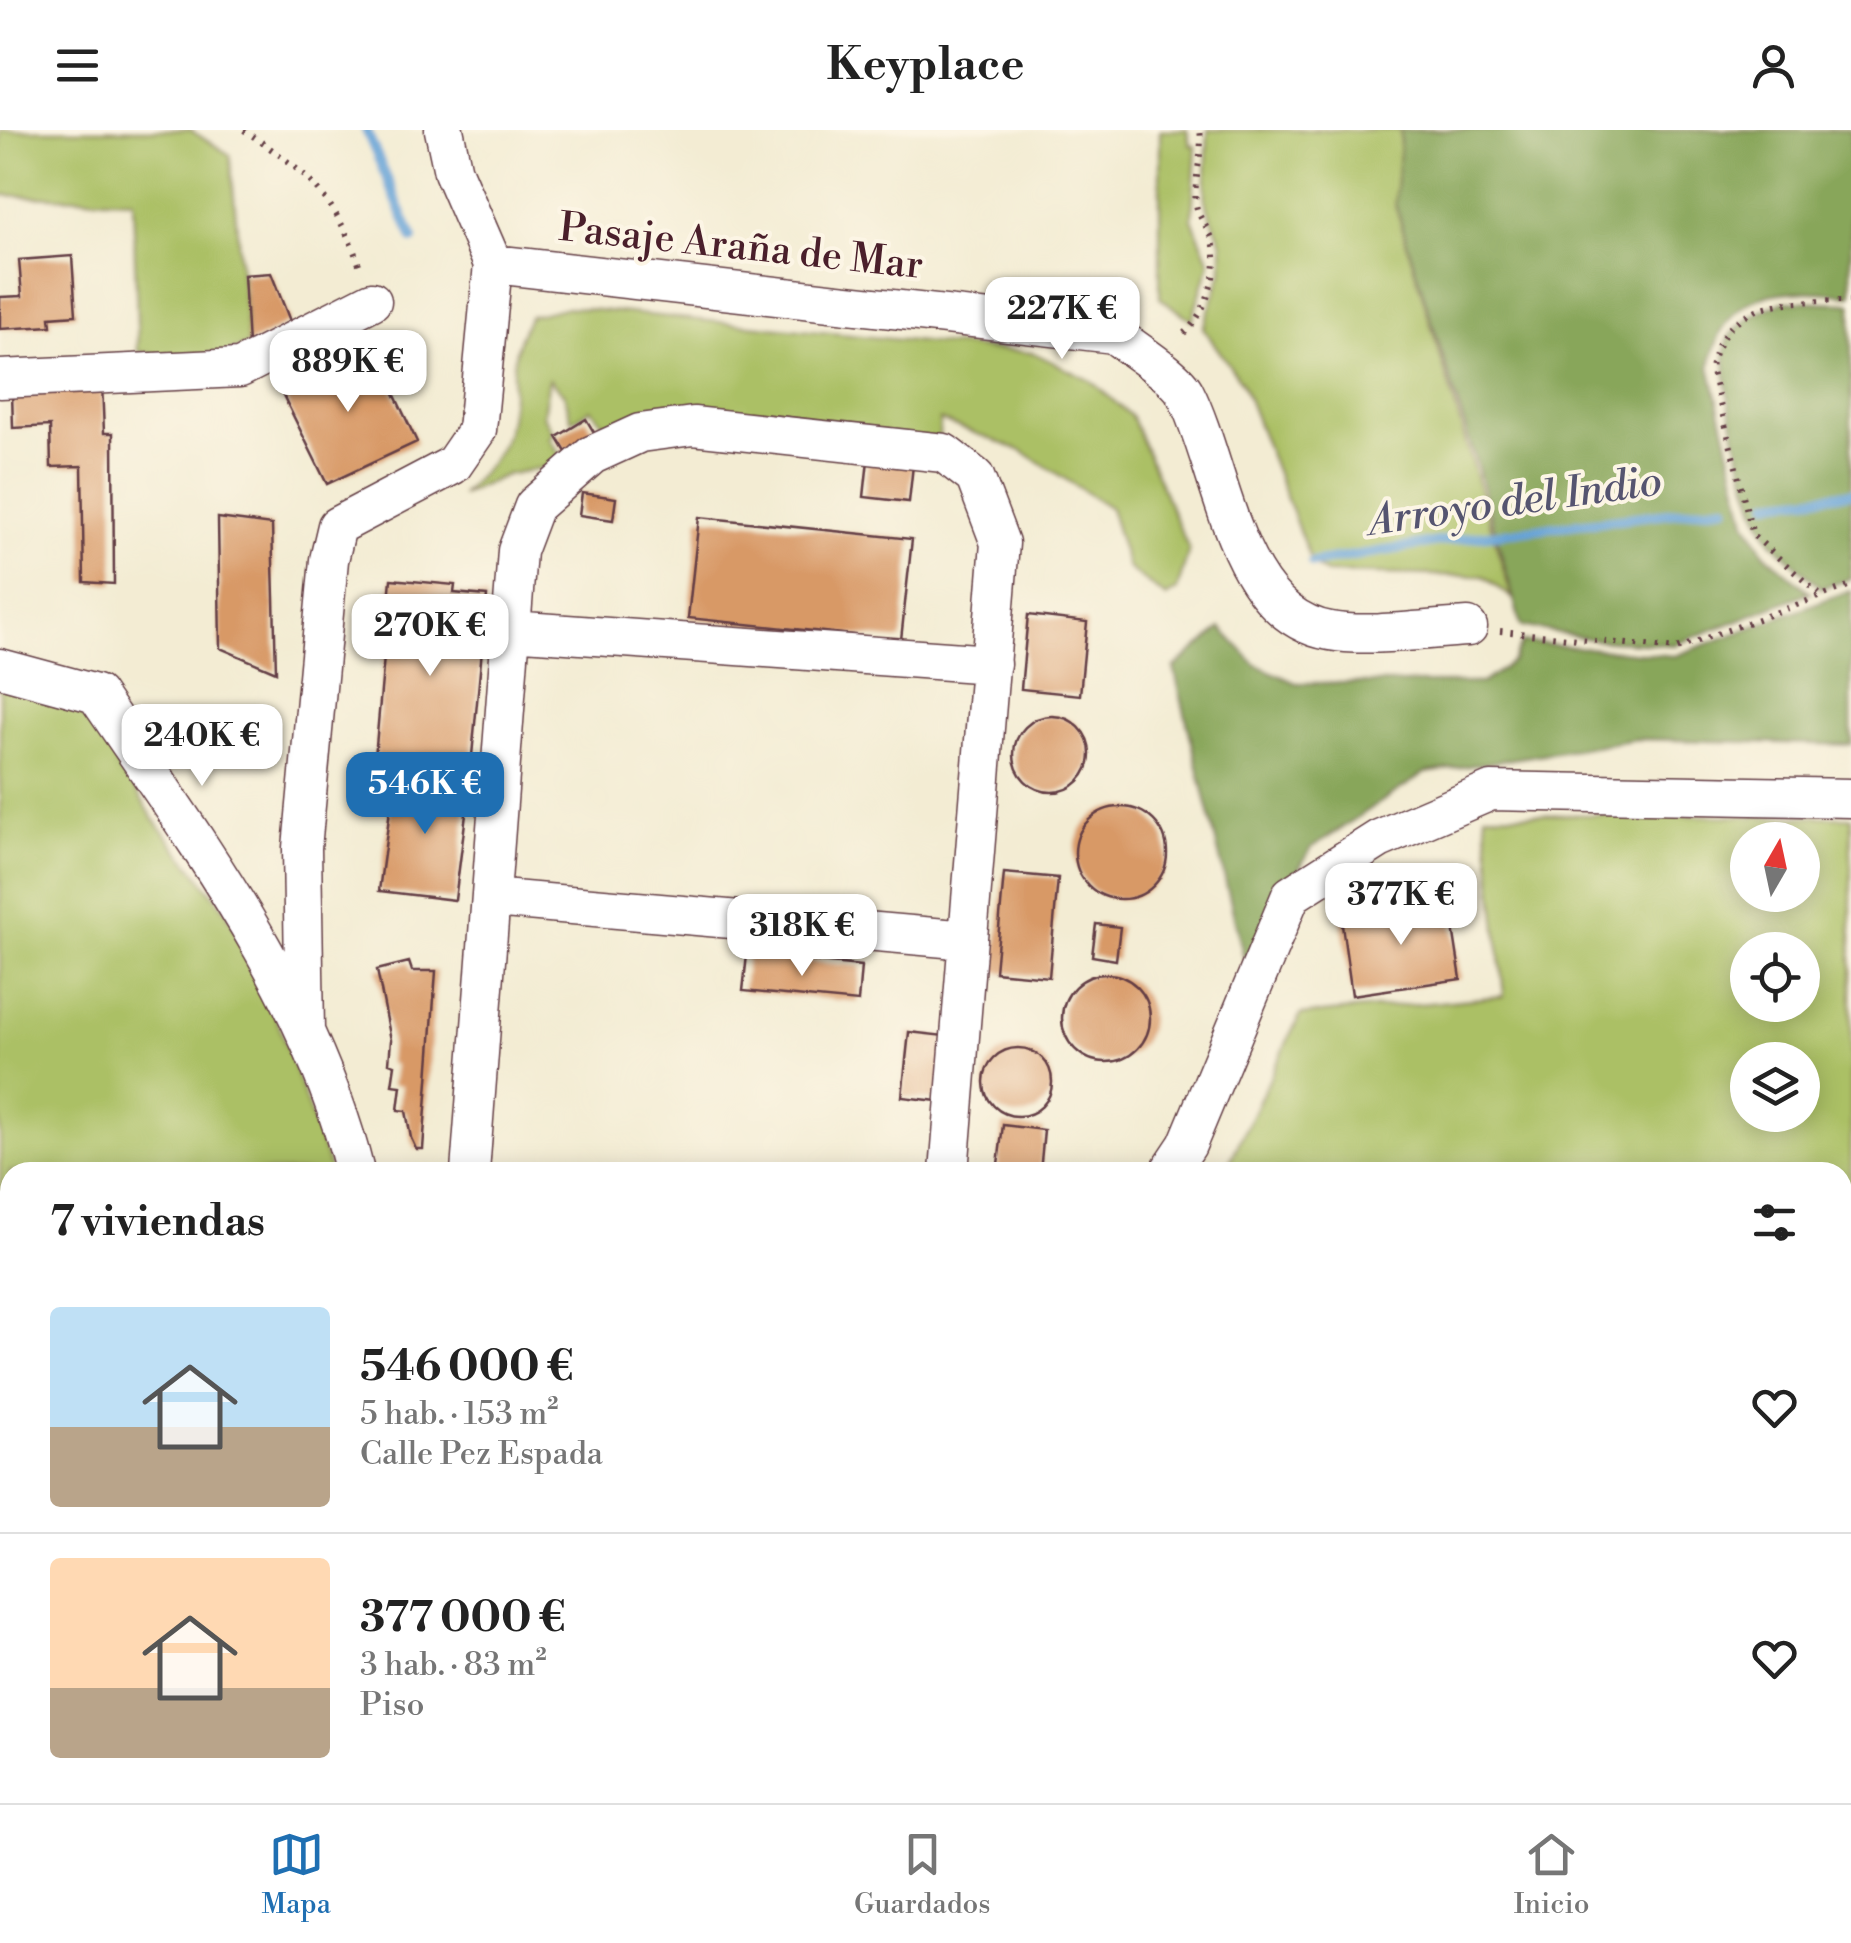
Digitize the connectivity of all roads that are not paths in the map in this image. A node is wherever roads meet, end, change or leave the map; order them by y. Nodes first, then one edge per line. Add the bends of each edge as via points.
1 (444, 130) edge
2 (492, 264) junction
3 (372, 301) road end
4 (0, 379) edge
5 (1468, 627) road end
6 (510, 630) junction
7 (991, 664) junction
8 (0, 668) edge
9 (1851, 798) edge
10 (491, 898) junction
11 (968, 940) junction
12 (304, 1030) junction
13 (353, 1162) edge
14 (471, 1162) edge
15 (950, 1162) edge
16 (1176, 1162) edge

1 - 2 street via 453,172
2 - 5 street, Pasaje Araña de Mar via 1114,334 1184,388 1247,560 1267,594 1296,620 1330,632
2 - 12 street via 477,430 453,465 337,526 302,848
3 - 4 street via 240,368
6 - 7 street
6 - 7 street via 517,551 534,506 592,455 640,433 693,426 944,453 974,477 1000,543
6 - 10 street
7 - 11 street
8 - 12 street via 96,694 232,894
9 - 16 street via 1491,791 1378,839 1291,894
10 - 11 street
10 - 14 street
11 - 15 street
12 - 13 street via 338,1103

